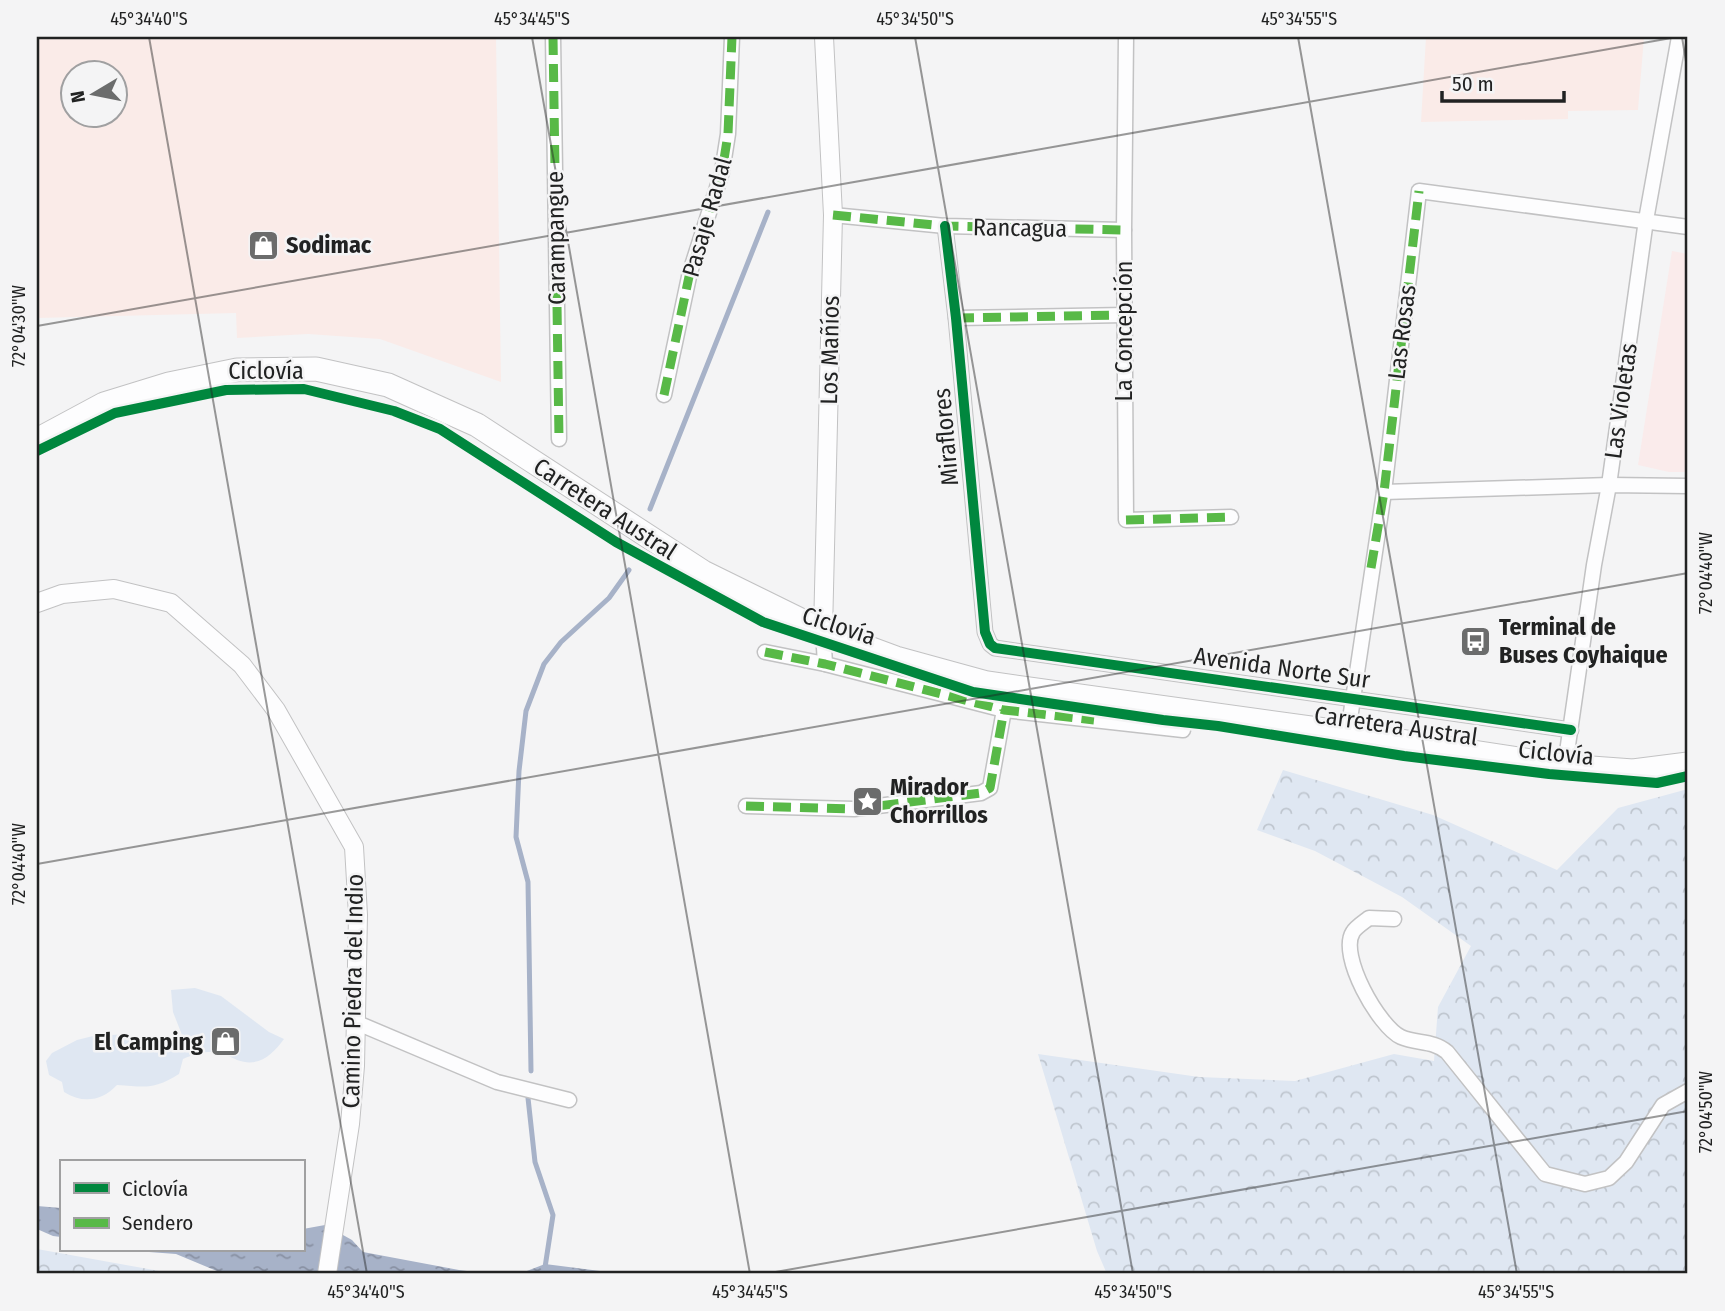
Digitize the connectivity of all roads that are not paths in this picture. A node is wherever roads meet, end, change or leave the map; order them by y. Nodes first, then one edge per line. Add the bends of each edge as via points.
1 (552, 37) edge
2 (732, 37) edge
3 (824, 37) edge
4 (1126, 37) edge
5 (1679, 37) edge
6 (833, 215) junction
7 (1647, 220) junction
8 (945, 226) junction
9 (1688, 227) edge
10 (1124, 230) junction
11 (1125, 315) junction
12 (956, 318) junction
13 (664, 395) dead end
14 (559, 439) dead end
15 (37, 440) edge
16 (1609, 485) junction
17 (1688, 486) edge
18 (1384, 492) junction
19 (1231, 517) dead end
20 (37, 603) edge
21 (823, 631) junction
22 (990, 644) joint
23 (765, 652) dead end
24 (825, 664) junction
25 (1353, 698) junction
26 (1004, 710) junction
27 (1183, 730) dead end
28 (1571, 730) junction
29 (1347, 738) junction
30 (1688, 764) edge
31 (1565, 766) junction
32 (746, 806) dead end
33 (1394, 919) dead end
34 (355, 1022) junction
35 (1688, 1091) edge
36 (569, 1100) dead end
37 (327, 1274) edge

1 - 14 street, Carampangue
2 - 13 street, Pasaje Radal via 722,172 690,272
3 - 6 street, Los Mañíos
4 - 10 street, La Concepción
5 - 7 street, Las Violetas
6 - 8 street, Rancagua
6 - 21 street, Los Mañíos
7 - 9 street, Las Rosas
7 - 16 street, Las Violetas
7 - 18 street, Las Rosas via 1419,191
8 - 10 street, Rancagua
8 - 12 street, Miraflores
10 - 11 street, La Concepción
11 - 12 street
11 - 19 street, La Concepción via 1126,520
12 - 22 street, Miraflores via 985,632
15 - 21 highway, Carretera Austral via 103,404 237,370 316,369 388,385 477,425 703,572
16 - 17 street
16 - 18 street
16 - 28 street, Las Violetas
18 - 25 street, Las Rosas
20 - 34 street, Camino Piedra del Indio via 62,594 114,589 171,603 242,665 276,710 354,847 358,915
21 - 24 street, Los Mañíos
21 - 29 highway, Carretera Austral via 896,658 987,683
22 - 25 street, Avenida Norte Sur via 1002,651
23 - 24 street
24 - 26 street
25 - 28 street, Avenida Norte Sur
25 - 29 street, Las Rosas
26 - 27 street
26 - 32 street via 990,788 981,793 854,809
28 - 31 street, Las Violetas
29 - 31 highway, Carretera Austral
30 - 31 highway, Carretera Austral via 1633,771
33 - 35 street via 1369,918 1352,932 1349,946 1369,1003 1402,1037 1437,1044 1447,1052 1545,1174 1585,1184 1609,1178 1626,1162 1663,1105
34 - 36 street via 497,1082
34 - 37 street, Camino Piedra del Indio via 351,1113

